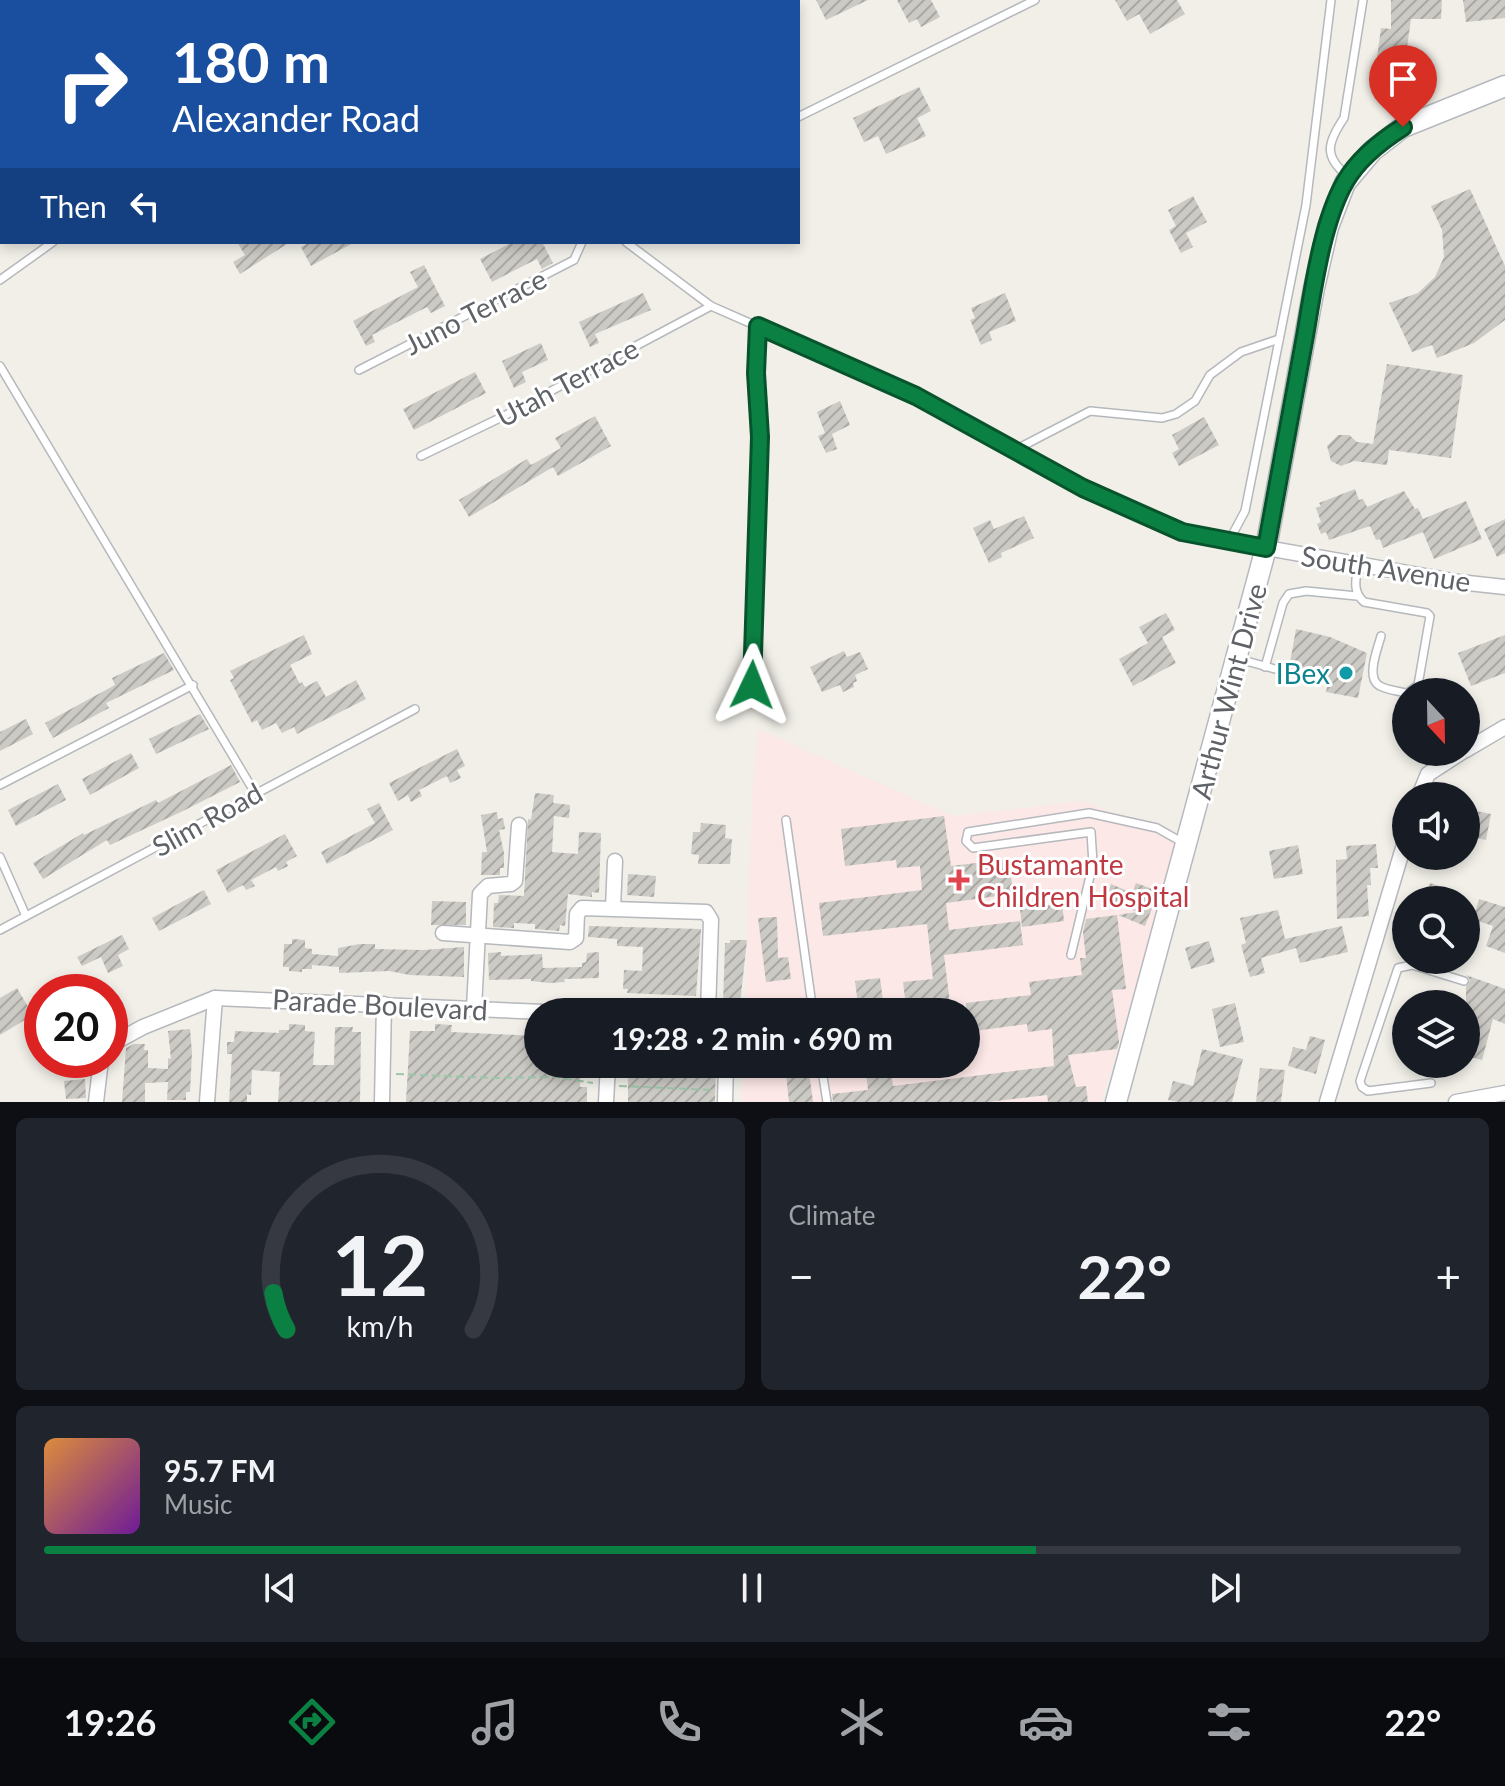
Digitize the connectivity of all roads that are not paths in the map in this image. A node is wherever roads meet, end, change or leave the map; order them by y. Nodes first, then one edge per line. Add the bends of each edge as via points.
1 (1035, 0) edge
2 (1331, 0) edge
3 (1363, 0) edge
4 (1505, 86) edge
5 (800, 116) edge
6 (1349, 177) junction
7 (581, 244) edge
8 (629, 244) edge
9 (41, 245) edge
10 (0, 280) edge
11 (711, 306) junction
12 (758, 326) junction
13 (1279, 339) junction
14 (0, 366) edge
15 (359, 370) dead end
16 (1015, 450) junction
17 (421, 456) dead end
18 (1229, 541) junction
19 (1266, 548) junction
20 (1359, 563) junction
21 (1505, 587) edge
22 (1357, 596) junction
23 (1381, 636) dead end
24 (1237, 658) junction
25 (1265, 667) junction
26 (1275, 669) dead end
27 (1419, 678) edge
28 (193, 685) junction
29 (752, 685) dead end
30 (1392, 689) edge
31 (415, 709) dead end
32 (1505, 727) edge
33 (1480, 742) edge
34 (1441, 766) edge
35 (1425, 782) edge
36 (0, 785) edge
37 (255, 793) junction
38 (1089, 813) junction
39 (786, 820) dead end
40 (519, 825) dead end
41 (1091, 832) junction
42 (1184, 856) junction
43 (0, 857) edge
44 (615, 861) dead end
45 (1396, 870) edge
46 (613, 908) junction
47 (26, 916) junction
48 (0, 930) edge
49 (443, 933) dead end
50 (479, 935) junction
51 (1071, 955) dead end
52 (1464, 981) dead end
53 (215, 998) junction
54 (708, 998) edge
55 (811, 998) edge
56 (384, 1004) junction
57 (474, 1008) junction
58 (524, 1011) edge
59 (128, 1035) edge
60 (99, 1078) edge
61 (607, 1078) edge
62 (823, 1078) edge
63 (1431, 1083) dead end
64 (1505, 1093) edge
65 (96, 1102) edge
66 (207, 1102) edge
67 (382, 1102) edge
68 (606, 1102) edge
69 (827, 1102) edge
70 (1116, 1102) edge
71 (1327, 1102) edge
72 (1456, 1102) edge

1 - 5 lane
2 - 13 lane via 1306,205
3 - 6 lane via 1344,118 1330,146 1335,166
4 - 6 main road, Arthur Wint Drive via 1403,127
6 - 19 main road, Arthur Wint Drive via 1328,227 1314,288
7 - 15 lane, Juno Terrace via 574,260
8 - 11 lane
9 - 10 lane
11 - 12 lane
11 - 17 lane, Utah Terrace
12 - 16 lane via 916,396
12 - 29 lane
13 - 16 lane via 1241,352 1210,375 1195,401 1176,414 1162,418 1090,411
13 - 18 lane via 1245,511
14 - 28 lane
16 - 18 lane via 1083,488 1182,532
18 - 19 lane
19 - 20 street, South Avenue
19 - 24 main road, Arthur Wint Drive
20 - 21 street, South Avenue
20 - 22 lane
22 - 25 lane via 1289,594
22 - 27 lane via 1430,616
23 - 30 lane via 1373,673 1379,686
24 - 25 lane
24 - 42 main road, Arthur Wint Drive
25 - 26 lane
28 - 36 lane
28 - 37 lane
31 - 37 lane, Slim Road
32 - 33 street
34 - 35 street
37 - 47 lane, Slim Road
38 - 41 lane
38 - 41 lane via 979,828 968,832 966,841 973,848 988,847
38 - 42 lane via 1157,828 1180,841
39 - 55 lane
40 - 50 street via 516,879 483,888
41 - 51 lane via 1093,864
42 - 70 main road, Arthur Wint Drive
43 - 47 lane
44 - 46 street
45 - 71 street
46 - 50 street via 579,910 572,942
46 - 54 street via 708,914
47 - 48 lane, Slim Road
49 - 50 street
50 - 57 street
52 - 63 lane via 1412,965 1398,968 1360,1081 1368,1091
53 - 56 street, Parade Boulevard
53 - 59 street
53 - 66 street
56 - 57 street, Parade Boulevard
56 - 67 street
57 - 58 street, Parade Boulevard
60 - 65 street
61 - 68 street
62 - 69 lane
64 - 72 street

